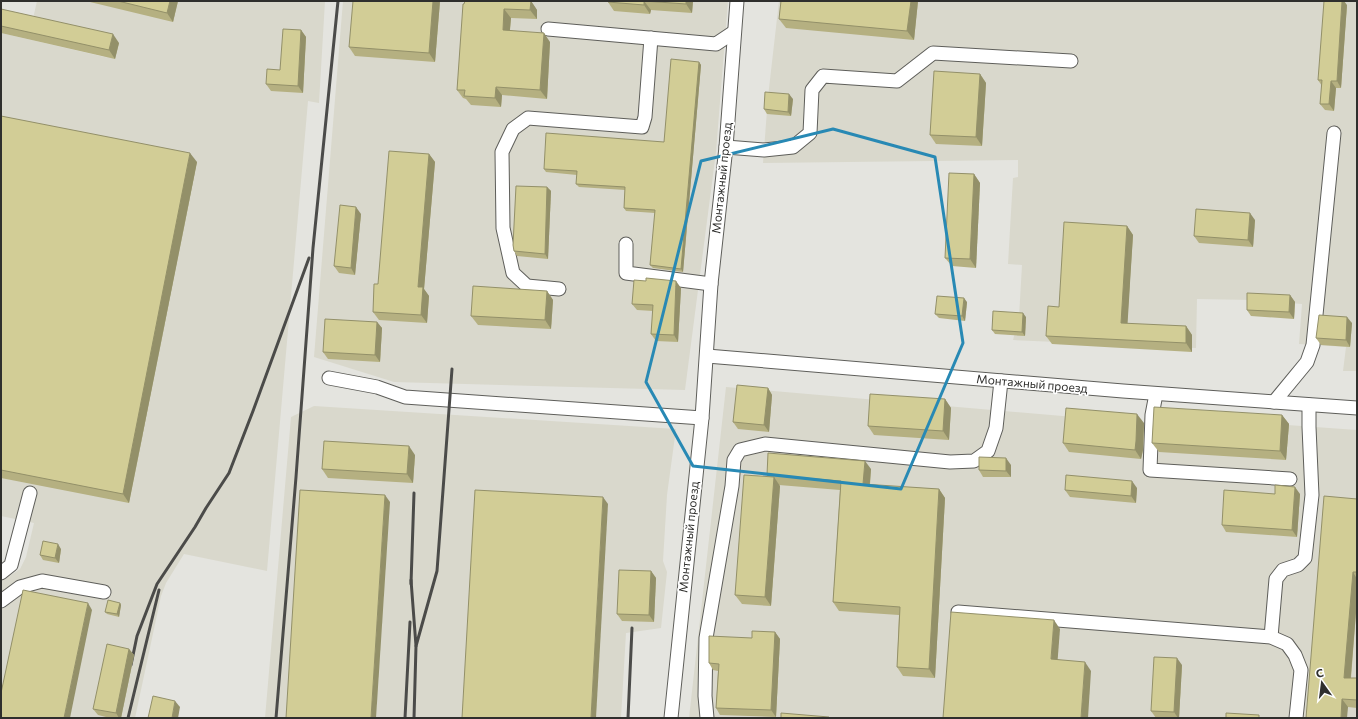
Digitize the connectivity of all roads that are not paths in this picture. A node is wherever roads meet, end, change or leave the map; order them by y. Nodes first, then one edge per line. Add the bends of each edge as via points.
1 (736, 1) edge
2 (548, 29) dead end
3 (734, 32) junction
4 (651, 38) junction
5 (1071, 61) dead end
6 (1334, 134) dead end
7 (726, 147) junction
8 (626, 244) dead end
9 (711, 284) junction
10 (559, 289) dead end
11 (707, 356) junction
12 (328, 378) dead end
13 (1001, 381) junction
14 (1156, 394) junction
15 (1274, 402) junction
16 (1310, 405) junction
17 (1357, 408) edge
18 (702, 418) junction
19 (1290, 479) dead end
20 (30, 493) dead end
21 (1, 573) edge
22 (104, 592) dead end
23 (1, 601) edge
24 (958, 612) edge
25 (1271, 637) junction
26 (671, 718) edge
27 (708, 718) edge
28 (1296, 718) edge

1 - 3 street, Монтажный проезд
2 - 4 street
3 - 4 street via 716,44
3 - 7 street, Монтажный проезд
4 - 10 street via 645,118 642,127 528,118 513,129 502,152 503,228 513,273 527,286
5 - 7 street via 933,53 897,81 824,76 812,90 810,133 792,147 764,150
6 - 15 street via 1313,345 1307,362
7 - 9 street, Монтажный проезд
8 - 9 street via 626,273
9 - 11 street, Монтажный проезд
11 - 13 street, Монтажный проезд
11 - 18 street, Монтажный проезд
12 - 18 street via 377,387 405,397
13 - 14 street, Монтажный проезд
13 - 27 street via 996,428 988,451 974,461 950,462 765,444 740,450 734,460 732,486 706,638 705,696
14 - 15 street, Монтажный проезд
14 - 19 street via 1152,415 1150,470
15 - 16 street, Монтажный проезд
16 - 17 street, Монтажный проезд
16 - 25 street via 1312,495 1305,558 1298,565 1283,570 1276,579
18 - 26 street, Монтажный проезд
20 - 21 street via 11,565
22 - 23 street via 42,581 20,587
24 - 25 street
25 - 28 street via 1287,644 1301,670

